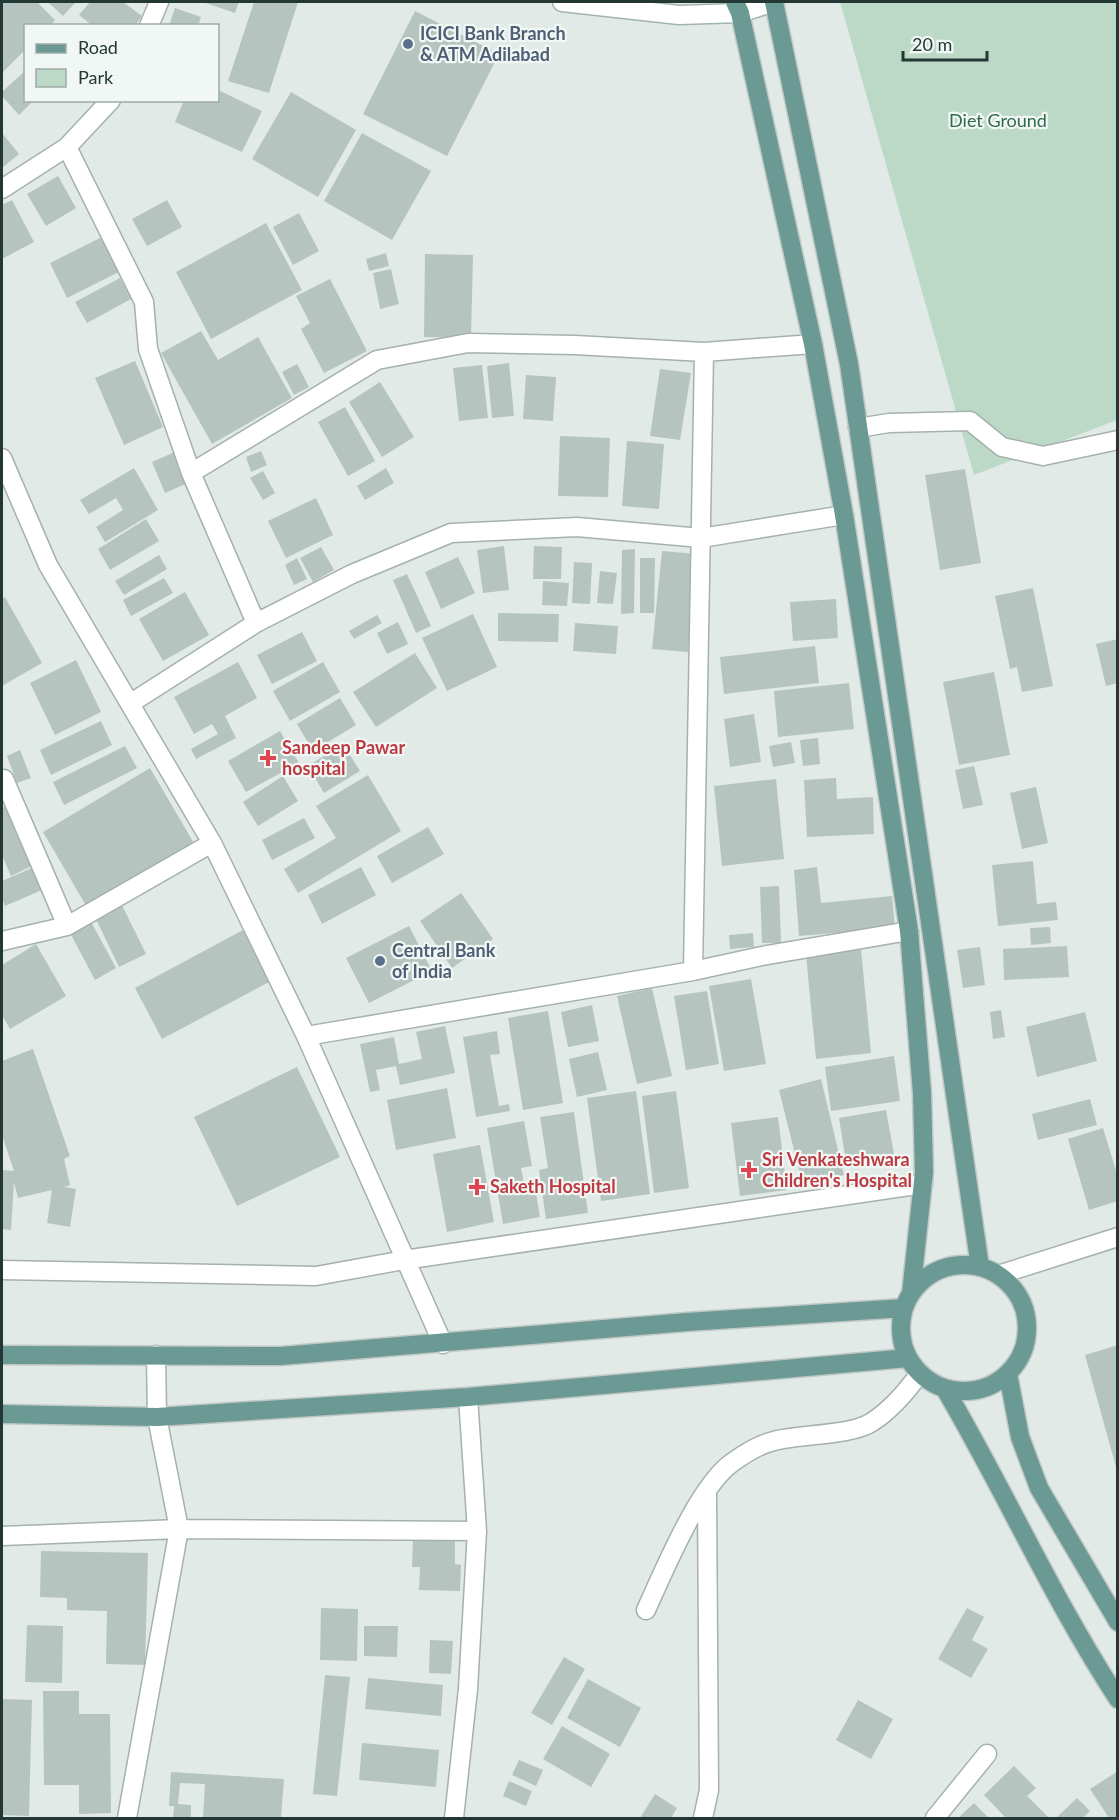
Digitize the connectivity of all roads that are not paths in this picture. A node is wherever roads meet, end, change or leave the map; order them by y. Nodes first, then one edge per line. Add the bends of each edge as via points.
1 (159, 2) edge
2 (562, 2) edge
3 (774, 2) edge
4 (738, 8) edge
5 (150, 24) edge
6 (109, 102) edge
7 (67, 147) junction
8 (2, 189) edge
9 (813, 344) junction
10 (704, 352) junction
11 (858, 428) junction
12 (1118, 440) edge
13 (2, 458) edge
14 (191, 474) junction
15 (844, 514) junction
16 (701, 538) junction
17 (256, 623) junction
18 (131, 703) junction
19 (4, 779) dead end
20 (212, 843) junction
21 (67, 926) junction
22 (909, 931) junction
23 (2, 941) edge
24 (693, 972) junction
25 (306, 1036) junction
26 (923, 1184) junction
27 (1118, 1237) edge
28 (404, 1260) junction
29 (980, 1267) junction
30 (2, 1270) edge
31 (998, 1275) junction
32 (907, 1301) junction
33 (443, 1344) junction
34 (2, 1355) edge
35 (156, 1356) junction
36 (908, 1358) junction
37 (920, 1373) junction
38 (1008, 1374) junction
39 (945, 1389) junction
40 (468, 1397) junction
41 (2, 1414) edge
42 (157, 1417) junction
43 (707, 1491) junction
44 (179, 1529) junction
45 (477, 1531) junction
46 (2, 1536) edge
47 (646, 1610) dead end
48 (1118, 1623) edge
49 (1118, 1699) edge
50 (987, 1754) dead end
51 (127, 1818) edge
52 (454, 1818) edge
53 (703, 1818) edge
54 (935, 1818) edge

1 - 5 street
2 - 4 street via 679,15
3 - 4 street
3 - 11 main road via 836,295
4 - 9 main road
6 - 7 street
7 - 8 street
7 - 14 street via 144,302 148,349
9 - 10 street
9 - 15 main road
10 - 14 street via 468,343 377,360
10 - 16 street
11 - 12 street via 889,423 970,421 1002,447 1043,456
11 - 29 main road
13 - 18 street via 48,565
14 - 17 street
15 - 16 street
15 - 22 main road
16 - 17 street via 577,527 451,533 352,574
16 - 24 street
17 - 18 street
18 - 20 street
19 - 21 street
20 - 21 street
20 - 25 street
21 - 23 street
22 - 24 street
22 - 26 main road via 922,1093
24 - 25 street
25 - 28 street
26 - 28 street
26 - 32 main road
27 - 31 street
28 - 30 street via 316,1276
28 - 33 street
29 - 31 main road
29 - 32 main road via 961,1265 942,1270 924,1279
31 - 38 main road via 1012,1287 1027,1322 1026,1341
32 - 33 main road
32 - 36 main road via 901,1331
33 - 35 main road via 281,1356
34 - 35 main road
35 - 42 street
36 - 37 main road
36 - 40 main road
37 - 39 main road
37 - 43 street via 907,1392 870,1423 774,1441 732,1462
38 - 39 main road via 979,1390
38 - 48 main road via 1020,1437 1039,1488
39 - 49 main road via 994,1474 1080,1641
40 - 42 main road
40 - 45 street
41 - 42 main road
42 - 44 street
43 - 47 street
43 - 53 street via 709,1790
44 - 45 street
44 - 46 street
44 - 51 street
45 - 52 street via 468,1689
50 - 54 street

